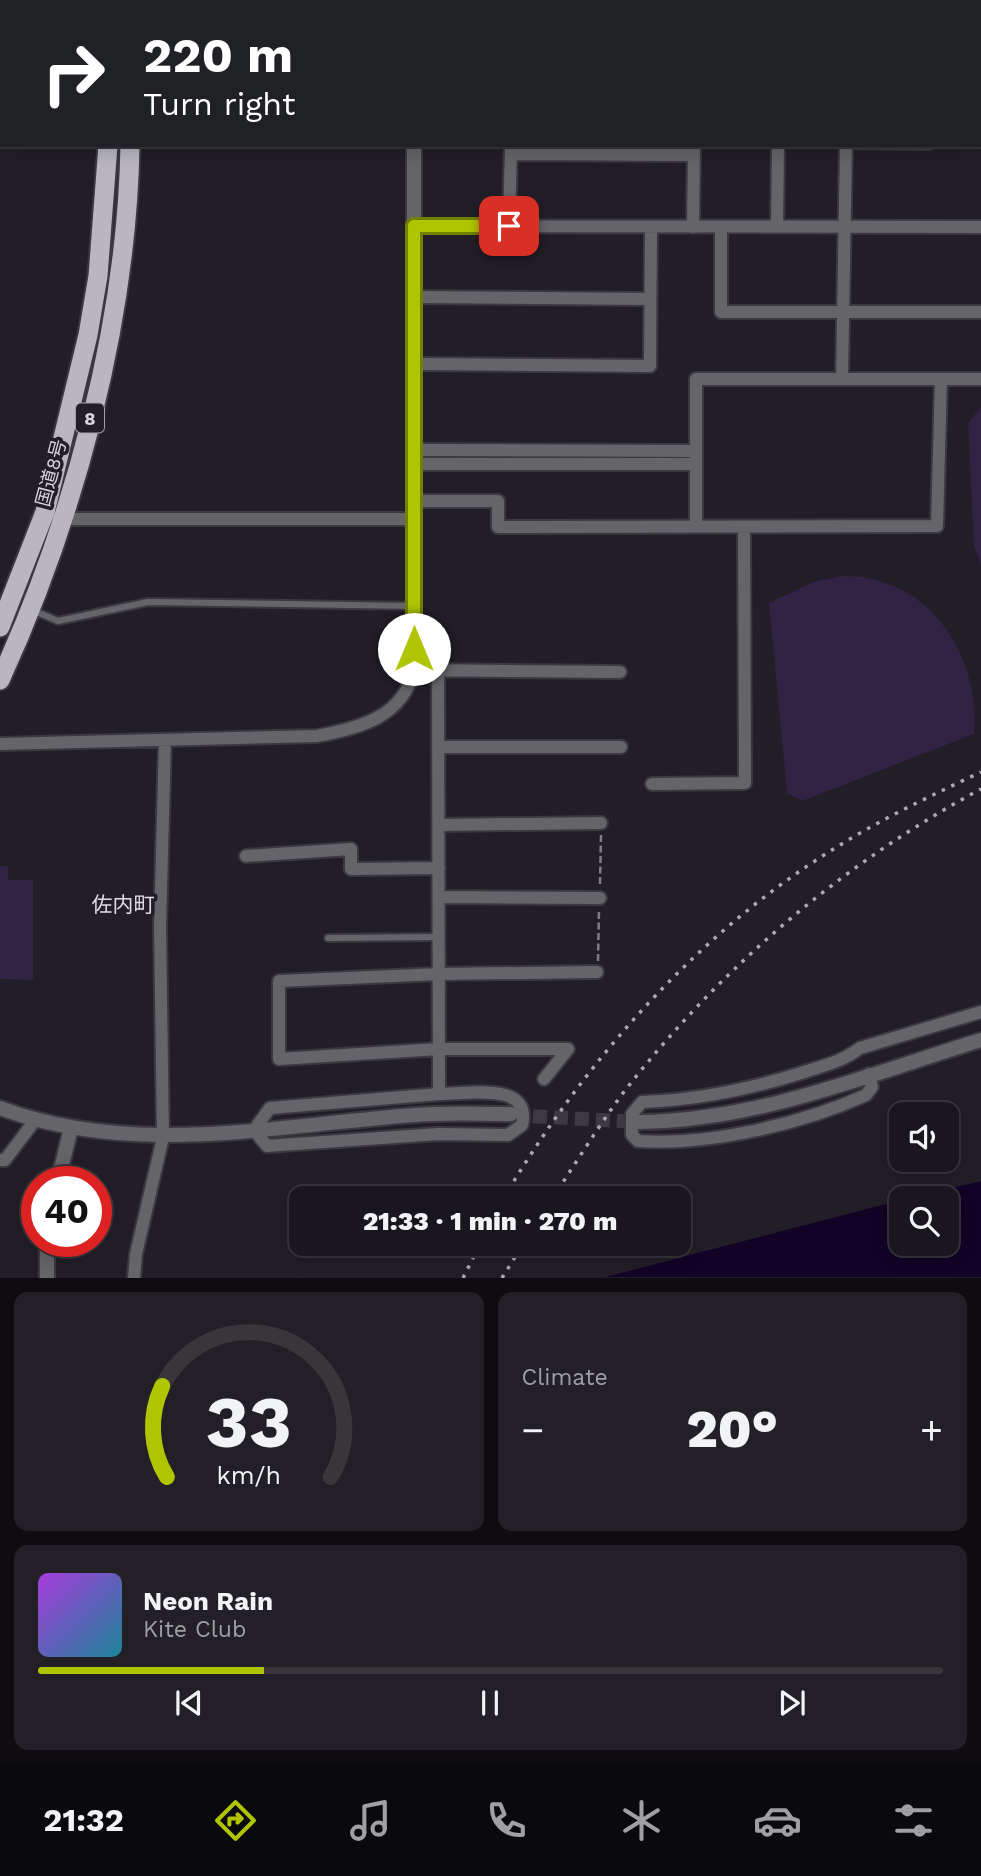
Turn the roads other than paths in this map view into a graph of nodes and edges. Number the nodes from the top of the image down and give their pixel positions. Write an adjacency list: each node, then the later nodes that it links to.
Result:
1 (107, 147): 33 (highway, 国道8号 / 8)
2 (130, 147): 27 (highway, 国道8号 / 8)
3 (414, 147): 8 (street)
4 (778, 147): 14 (street)
5 (846, 147): 15 (street)
6 (511, 150): 7 (street); 9 (street)
7 (694, 150): 11 (street)
8 (414, 226): 9 (street); 16 (street)
9 (509, 226): 10 (street)
10 (651, 227): 11 (street); 17 (street)
11 (693, 227): 12 (street)
12 (721, 227): 14 (street); 18 (street)
13 (981, 227): 15 (street)
14 (777, 228): 15 (street)
15 (845, 228): 18 (street)
16 (414, 297): 17 (street); 20 (street)
17 (650, 299): 20 (street)
18 (843, 312): 19 (street); 21 (street)
19 (981, 312)
20 (414, 364): 24 (street)
21 (842, 378): 22 (street); 25 (street)
22 (941, 379): 23 (street); 30 (street)
23 (981, 379)
24 (414, 457): 25 (street); 26 (street)
25 (695, 457): 29 (street)
26 (414, 501): 28 (street); 29 (street)
27 (62, 519): 28 (street); 32 (highway, 国道8号 / 8)
28 (414, 519): 31 (street)
29 (696, 527): 30 (street)
30 (744, 527): 42 (street)
31 (414, 606): 32 (lane); 34 (street)
32 (32, 610): 37 (highway, 国道8号 / 8)
33 (0, 627)
34 (414, 670): 35 (street); 38 (street)
35 (438, 671): 36 (street); 40 (street)
36 (620, 672)
37 (0, 680)
38 (165, 740): 39 (street); 65 (street)
39 (0, 744)
40 (439, 747): 41 (street); 44 (street)
41 (621, 747)
42 (652, 784)
43 (601, 823): 44 (street)
44 (439, 825): 46 (street)
45 (246, 856): 46 (street)
46 (439, 867): 47 (street)
47 (439, 897): 48 (street); 49 (street)
48 (600, 898)
49 (439, 937): 50 (lane); 52 (street)
50 (328, 938)
51 (597, 972): 52 (street)
52 (439, 974): 55 (street); 55 (street)
53 (981, 1012): 56 (street)
54 (981, 1040): 56 (street)
55 (439, 1049): 57 (street); 58 (street)
56 (869, 1074): 62 (street)
57 (544, 1079)
58 (439, 1094): 64 (street); 64 (street)
59 (0, 1108): 61 (street)
60 (511, 1114): 64 (street)
61 (36, 1119): 63 (street); 66 (street)
62 (639, 1122)
63 (71, 1128): 65 (street); 67 (street)
64 (254, 1130): 65 (street)
65 (163, 1137): 70 (street)
66 (0, 1160)
67 (62, 1166)
68 (47, 1257): 69 (street)
69 (47, 1278)
70 (134, 1278)

